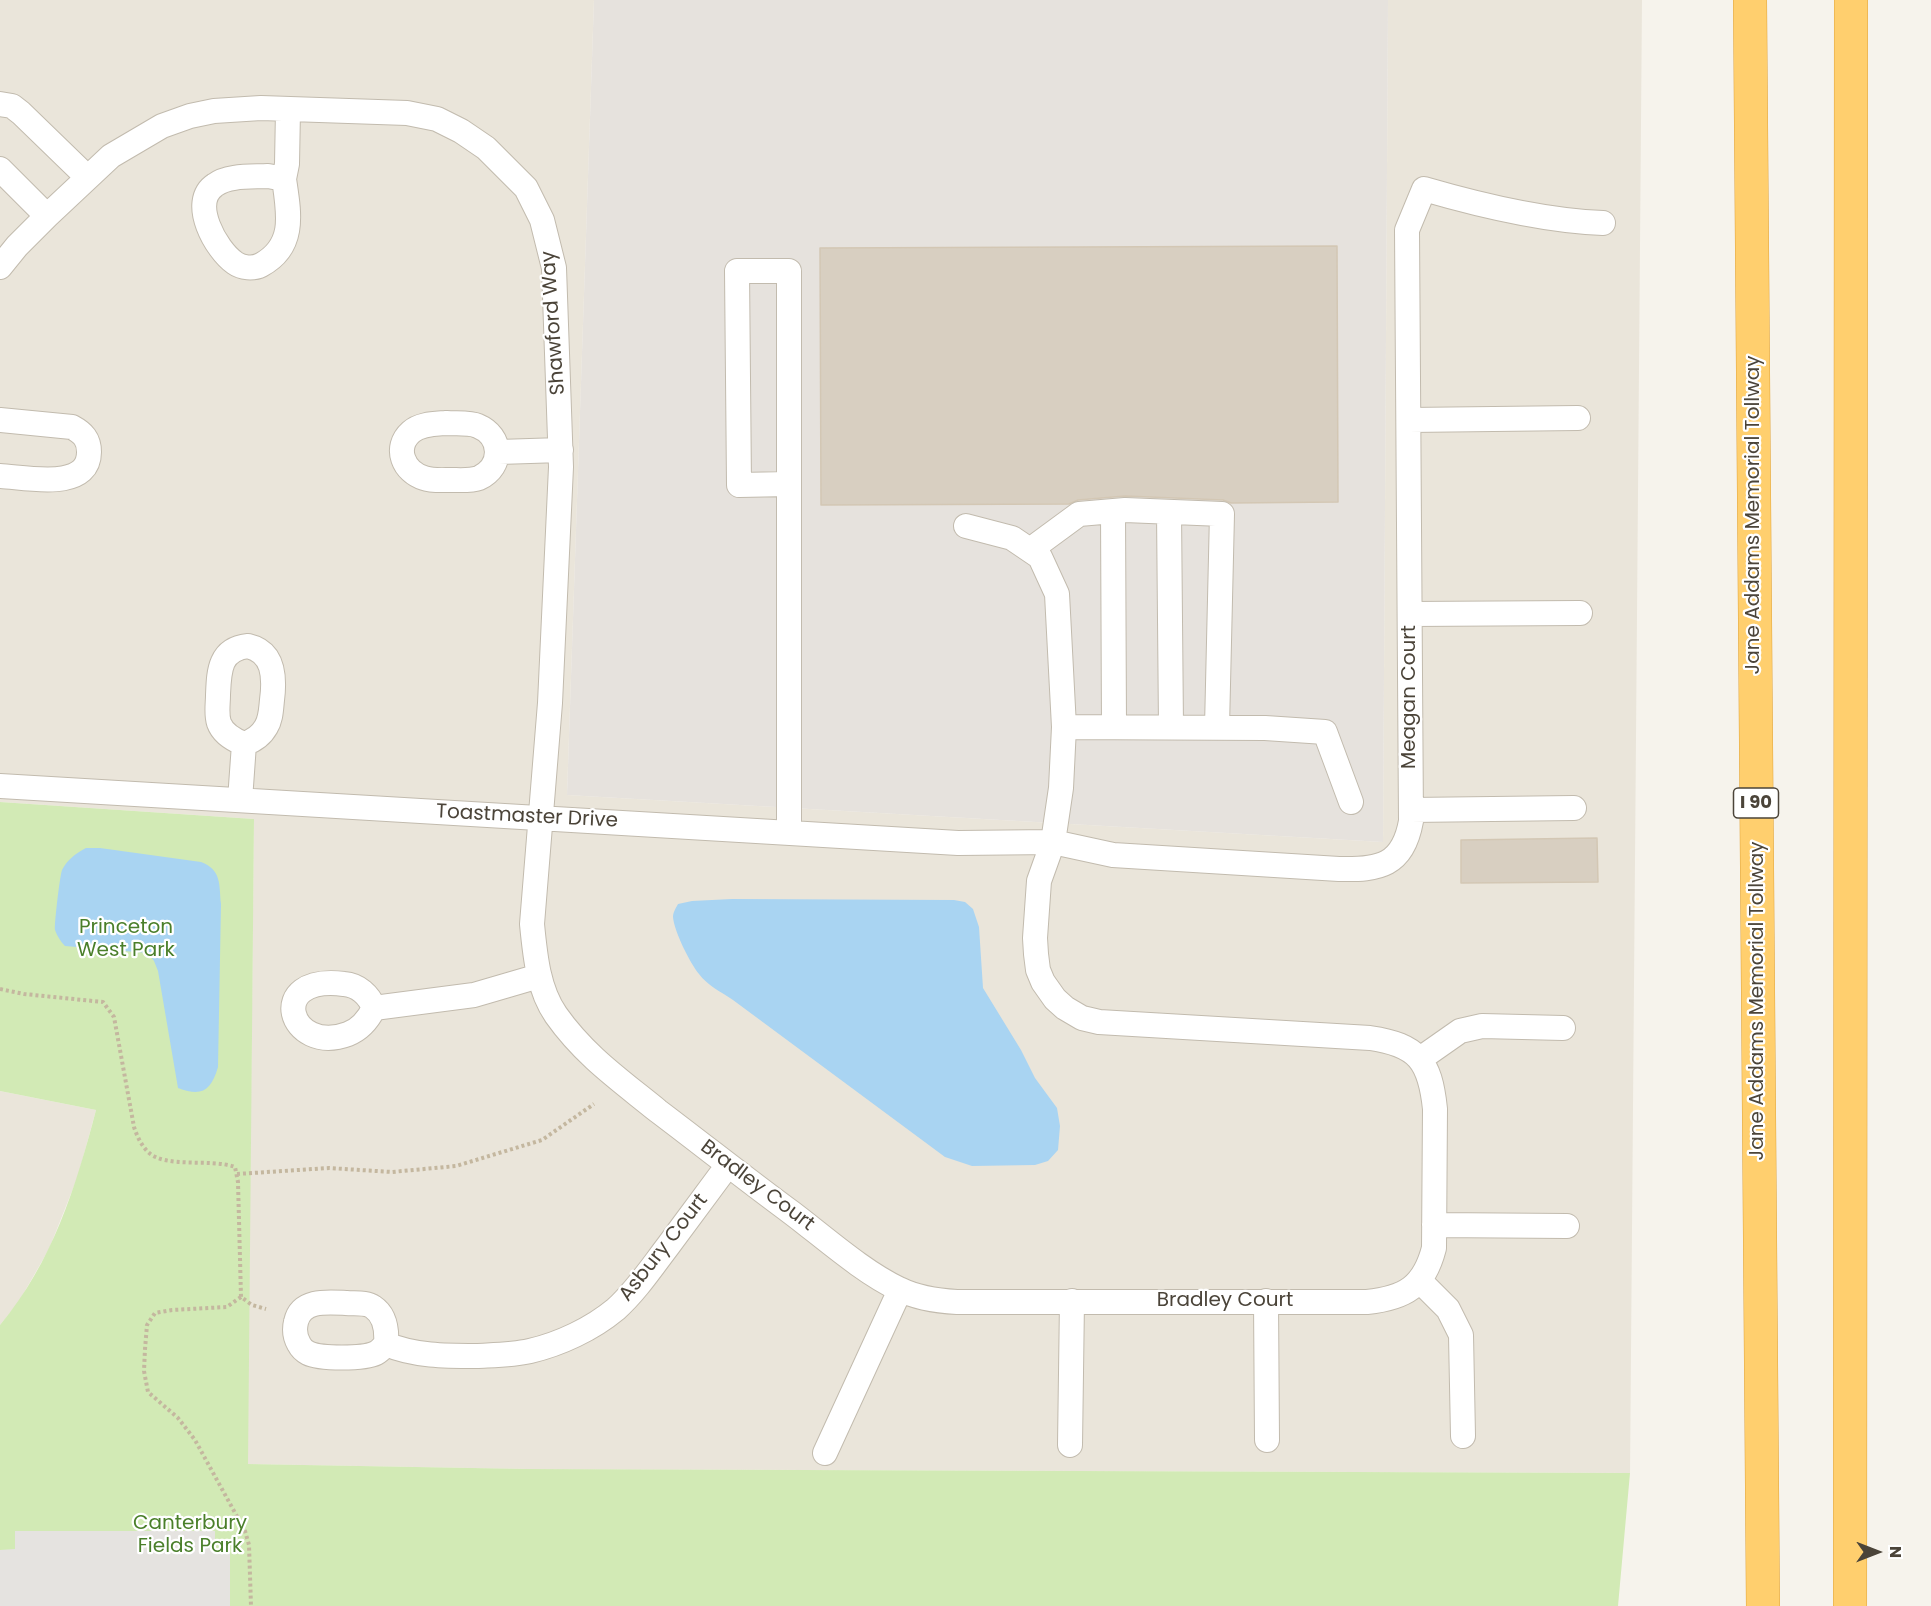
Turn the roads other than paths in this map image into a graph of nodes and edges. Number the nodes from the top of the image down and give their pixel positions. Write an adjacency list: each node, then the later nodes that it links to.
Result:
1 (1750, 0): 53 (highway, Jane Addams Memorial Tollway / I 90)
2 (1851, 0): 54 (highway)
3 (0, 104): 6 (street)
4 (288, 110): 6 (street, Shawford Way); 7 (street); 14 (street, Shawford Way)
5 (0, 169): 8 (street)
6 (87, 177): 8 (street, Shawford Way)
7 (284, 180)
8 (47, 216): 10 (street, Shawford Way)
9 (1604, 223): 13 (street, Meagan Court)
10 (0, 267)
11 (1578, 418): 13 (street)
12 (0, 420): 16 (street)
13 (1409, 420): 23 (street, Meagan Court)
14 (561, 450): 15 (street); 34 (street, Shawford Way)
15 (499, 452)
16 (0, 476)
17 (789, 484): 17 (street); 35 (street)
18 (1113, 511): 19 (street); 21 (street); 24 (street)
19 (1169, 512): 26 (street); 27 (street)
20 (966, 526): 21 (street)
21 (1030, 550): 25 (street)
22 (1580, 612): 23 (street)
23 (1410, 614): 33 (street, Meagan Court)
24 (1114, 726): 25 (street); 26 (street)
25 (1064, 727): 36 (street)
26 (1171, 727): 27 (street)
27 (1217, 727): 31 (street)
28 (244, 744): 30 (street)
29 (0, 786): 30 (street, Toastmaster Drive)
30 (240, 800): 34 (street, Toastmaster Drive)
31 (1351, 802)
32 (1574, 808): 33 (street)
33 (1411, 810): 36 (street, Meagan Court)
34 (541, 818): 35 (street, Toastmaster Drive); 37 (street, Bradley Court)
35 (789, 833): 36 (street, Toastmaster Drive)
36 (1053, 842): 40 (street)
37 (539, 976): 38 (street); 41 (street, Bradley Court)
38 (374, 1008)
39 (1563, 1028): 40 (street)
40 (1420, 1059): 42 (street)
41 (728, 1165): 45 (street, Bradley Court); 48 (street, Asbury Court)
42 (1434, 1225): 43 (street); 44 (street)
43 (1567, 1226)
44 (1420, 1281): 47 (street, Bradley Court); 49 (street)
45 (900, 1290): 46 (street, Bradley Court); 52 (street)
46 (1072, 1301): 47 (street, Bradley Court); 51 (street)
47 (1266, 1301): 50 (street)
48 (386, 1344)
49 (1463, 1436)
50 (1267, 1440)
51 (1070, 1445)
52 (825, 1453)
53 (1763, 1606)
54 (1850, 1606)

